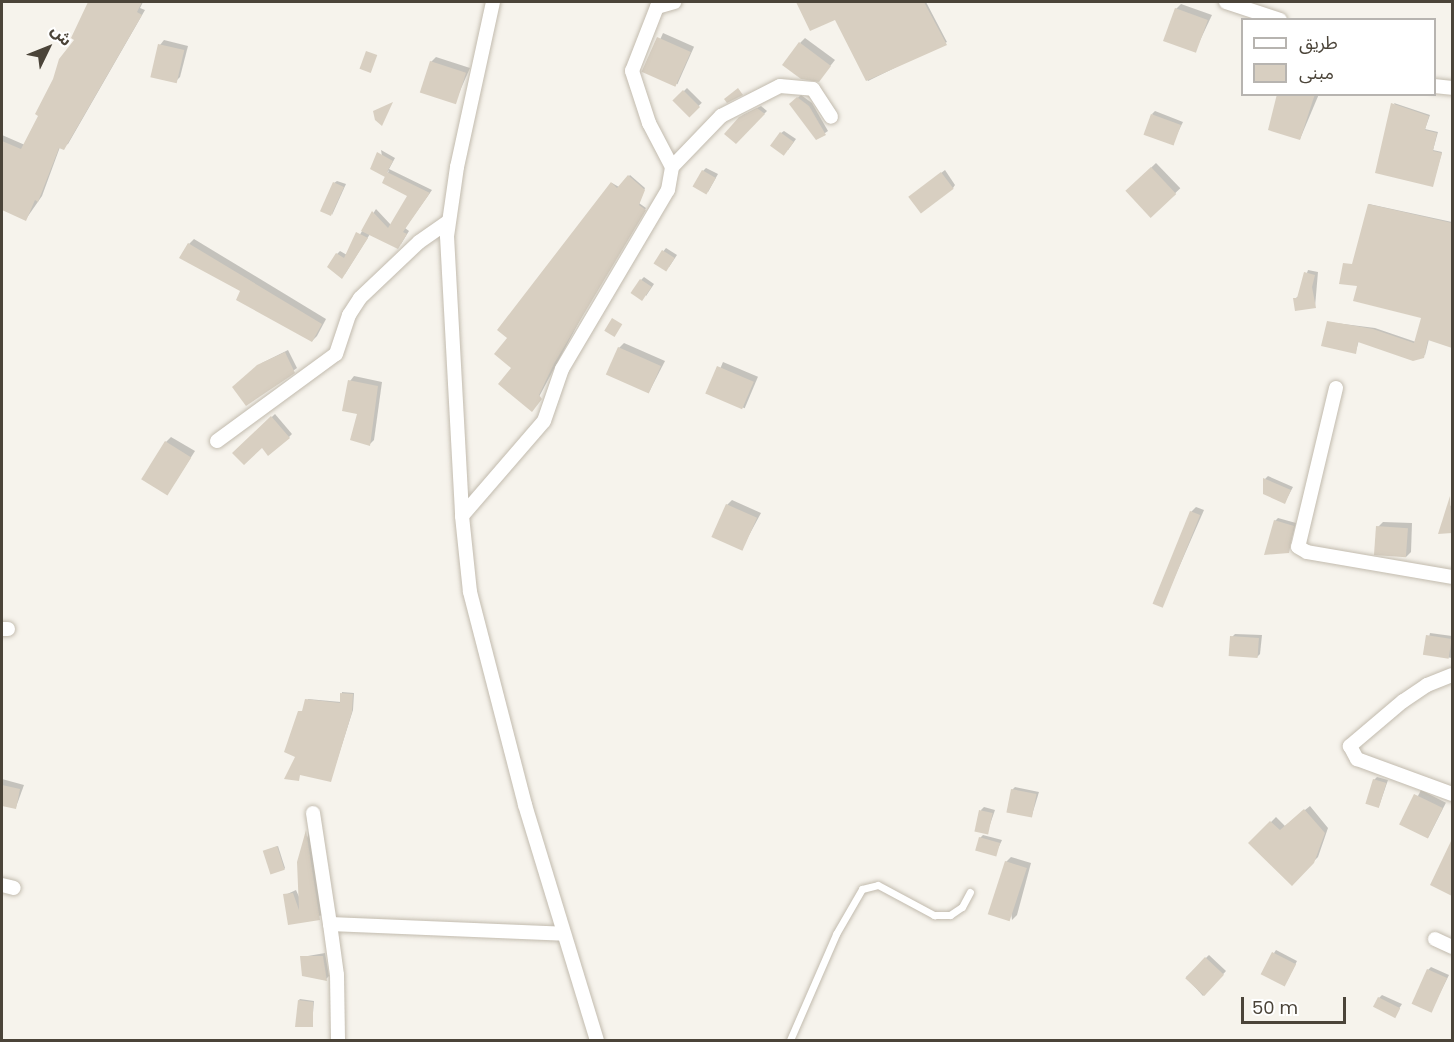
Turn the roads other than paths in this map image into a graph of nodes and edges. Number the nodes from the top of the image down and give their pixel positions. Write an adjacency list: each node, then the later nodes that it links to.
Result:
1 (492, 2): 9 (street)
2 (674, 2): 8 (street)
3 (1226, 2): 4 (street)
4 (1274, 18)
5 (1436, 86): 6 (street)
6 (1452, 88)
7 (831, 117): 8 (street)
8 (672, 166): 12 (street)
9 (448, 222): 11 (street); 12 (street)
10 (1336, 388): 13 (street)
11 (218, 441)
12 (462, 516): 19 (street)
13 (1452, 577)
14 (1452, 675): 15 (street)
15 (1452, 794)
16 (313, 813): 18 (street)
17 (970, 892): 24 (lane)
18 (330, 924): 19 (street); 22 (street)
19 (564, 934): 23 (street)
20 (1436, 939): 21 (street)
21 (1452, 947)
22 (338, 1041)
23 (597, 1041)
24 (790, 1041)

